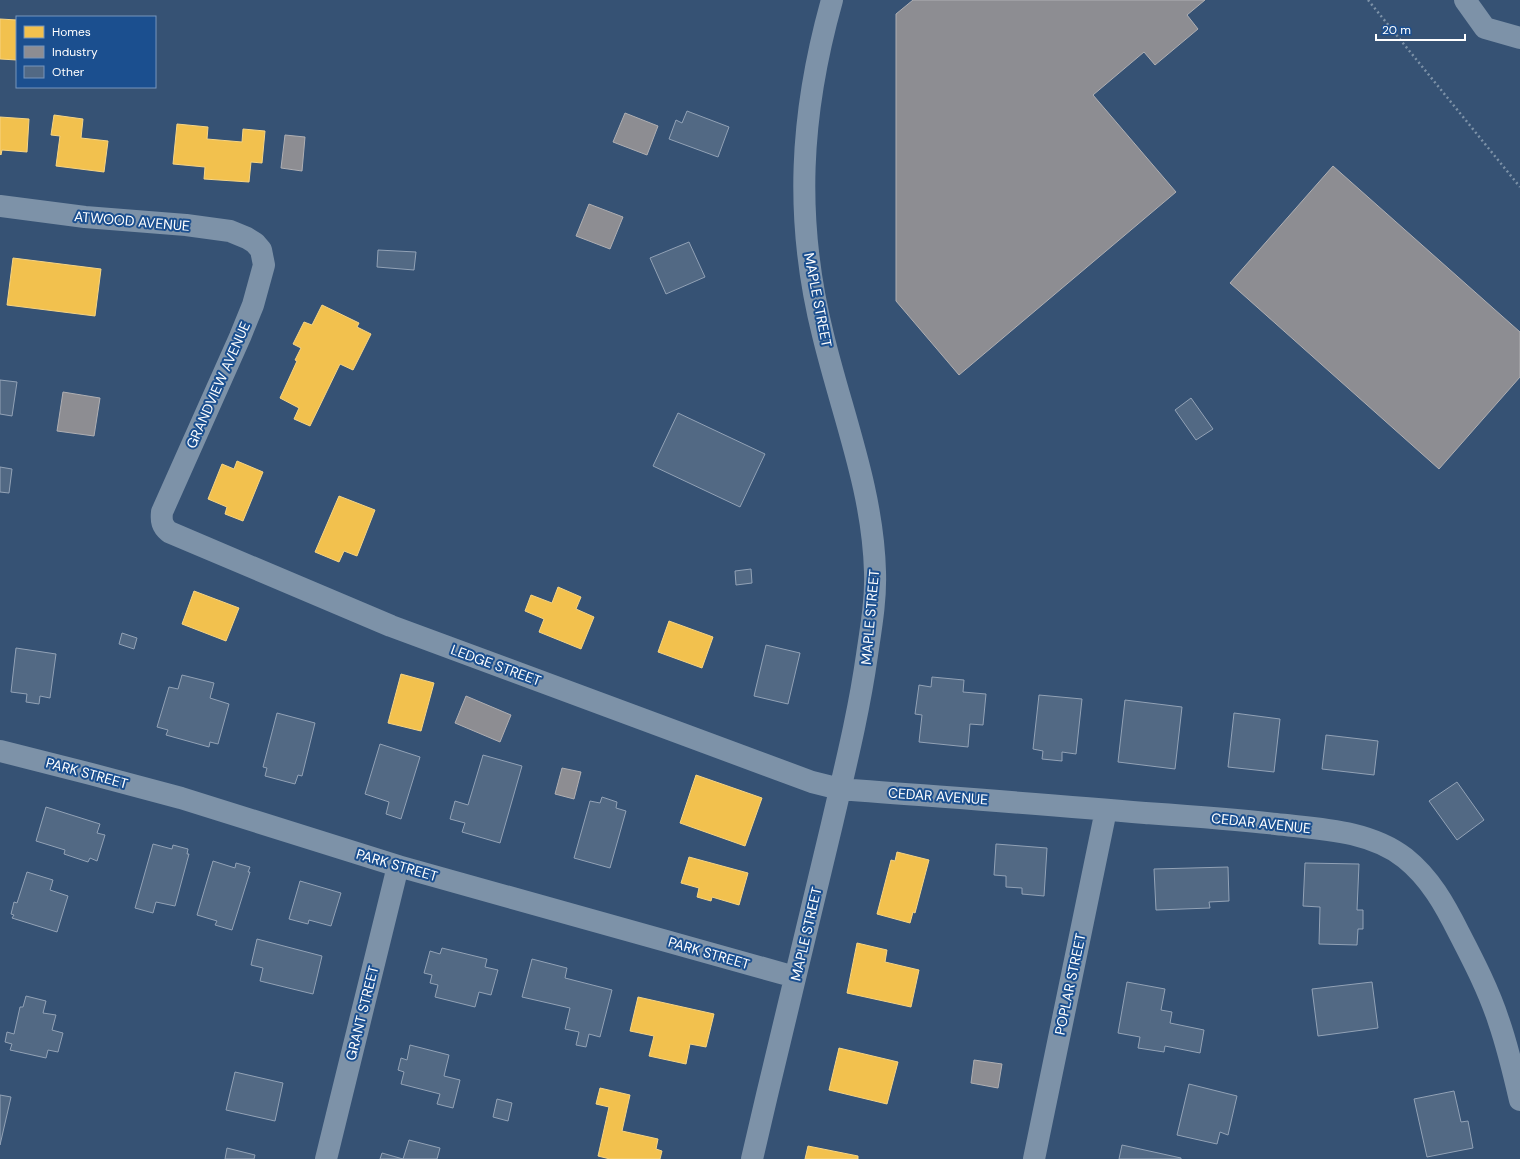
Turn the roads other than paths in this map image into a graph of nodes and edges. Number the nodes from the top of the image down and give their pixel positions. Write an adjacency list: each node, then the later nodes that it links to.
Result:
1 (832, 0): 8 (street, MAPLE STREET)
2 (1465, 0): 3 (street)
3 (1520, 38)
4 (0, 206): 5 (street, ATWOOD AVENUE)
5 (259, 247): 6 (street, GRANDVIEW AVENUE)
6 (162, 522): 8 (street, LEDGE STREET)
7 (1, 754): 10 (street, PARK STREET)
8 (840, 789): 9 (street, CEDAR AVENUE); 11 (street, MAPLE STREET)
9 (1106, 810): 12 (street, CEDAR AVENUE); 15 (street, POPLAR STREET)
10 (398, 866): 11 (street, PARK STREET); 13 (street, GRANT STREET)
11 (795, 977): 14 (street, MAPLE STREET)
12 (1520, 1100)
13 (326, 1159)
14 (752, 1159)
15 (1034, 1159)

